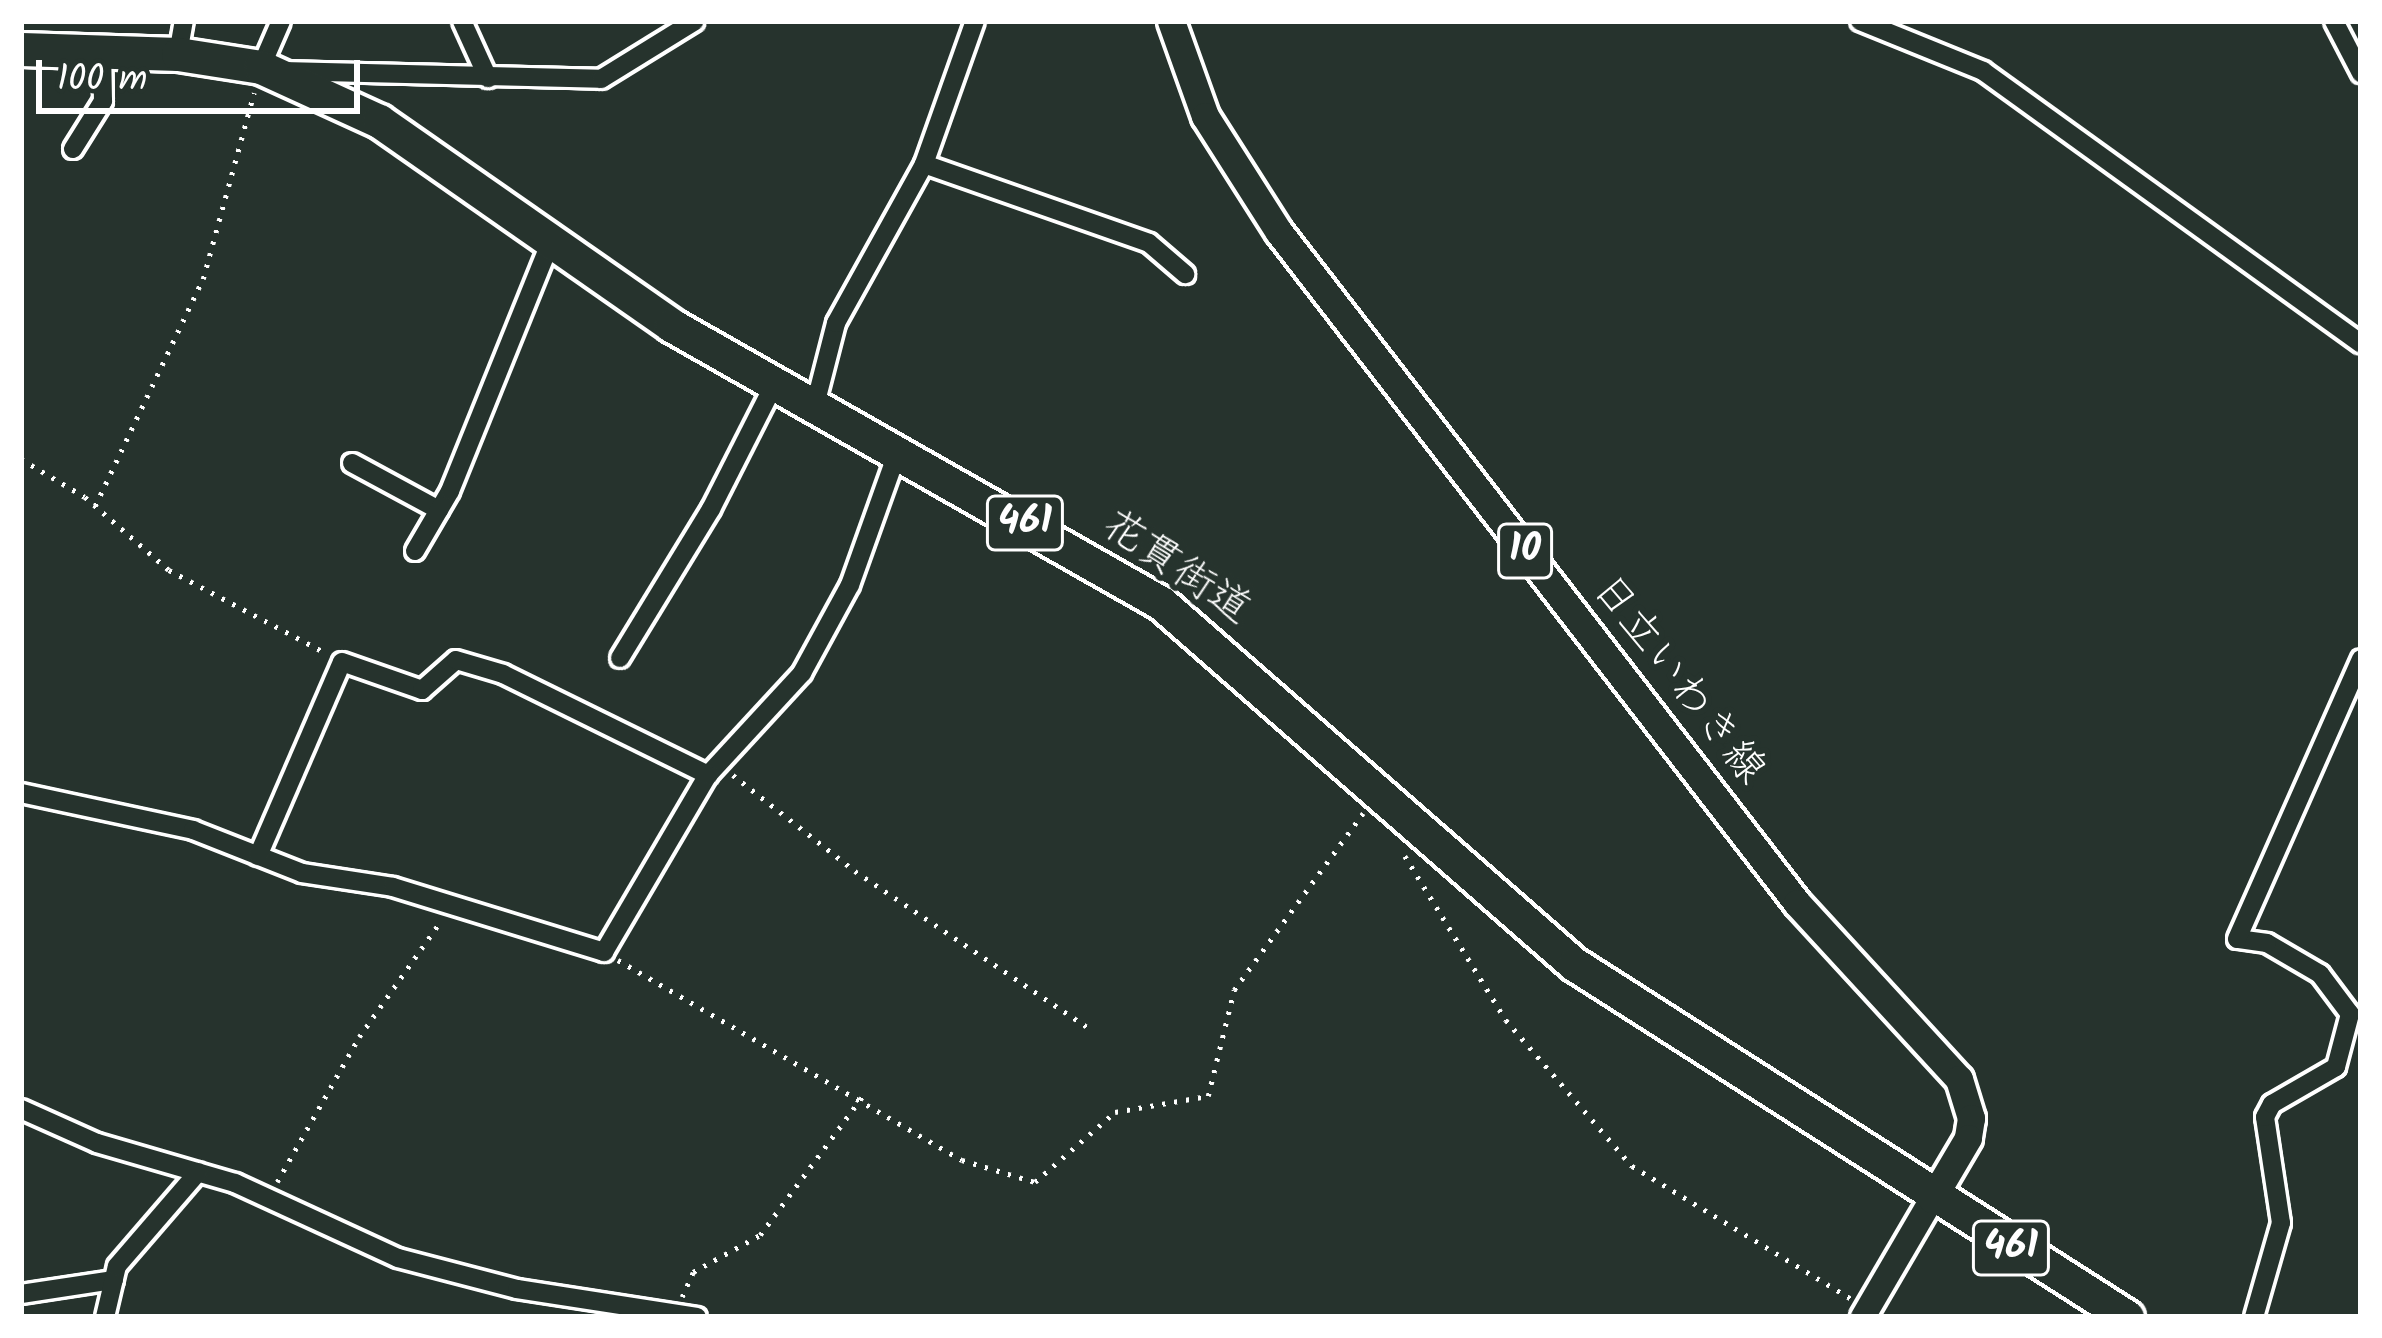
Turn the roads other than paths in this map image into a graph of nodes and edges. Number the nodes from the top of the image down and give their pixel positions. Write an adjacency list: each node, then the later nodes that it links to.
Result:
1 (281, 21): 11 (street)
2 (463, 21): 13 (street)
3 (695, 21): 13 (street)
4 (975, 21): 15 (street)
5 (1171, 21): 32 (main road, 日立いわき線 / 10)
6 (1860, 21): 18 (street)
7 (2334, 21): 12 (street)
8 (181, 37): 10 (highway, 花貫街道 / 461); 11 (highway, 花貫街道 / 461)
9 (21, 49): 10 (highway, 花貫街道 / 461)
10 (102, 49): 14 (street)
11 (269, 69): 13 (street); 16 (highway, 花貫街道 / 461)
12 (2361, 73)
13 (488, 78)
14 (73, 149)
15 (924, 164): 17 (street); 20 (street)
16 (551, 241): 19 (highway, 花貫街道 / 461); 23 (street)
17 (1186, 274)
18 (2361, 344)
19 (775, 383): 20 (highway, 花貫街道 / 461); 25 (street)
20 (815, 405): 21 (highway, 花貫街道 / 461)
21 (898, 451): 27 (street); 32 (highway, 花貫街道 / 461)
22 (352, 463): 23 (street)
23 (439, 511): 24 (street)
24 (415, 551)
25 (620, 658)
26 (2361, 659): 40 (street)
27 (713, 769): 29 (street); 29 (street)
28 (21, 793): 29 (street)
29 (258, 856)
30 (21, 1109): 31 (street)
31 (198, 1172): 33 (street); 35 (street)
32 (1932, 1199): 36 (street); 39 (highway, 花貫街道 / 461)
33 (114, 1280): 34 (street); 37 (street)
34 (21, 1294)
35 (621, 1311): 38 (street)
36 (1864, 1312)
37 (105, 1317)
38 (697, 1317)
39 (2127, 1317)
40 (2254, 1317)

